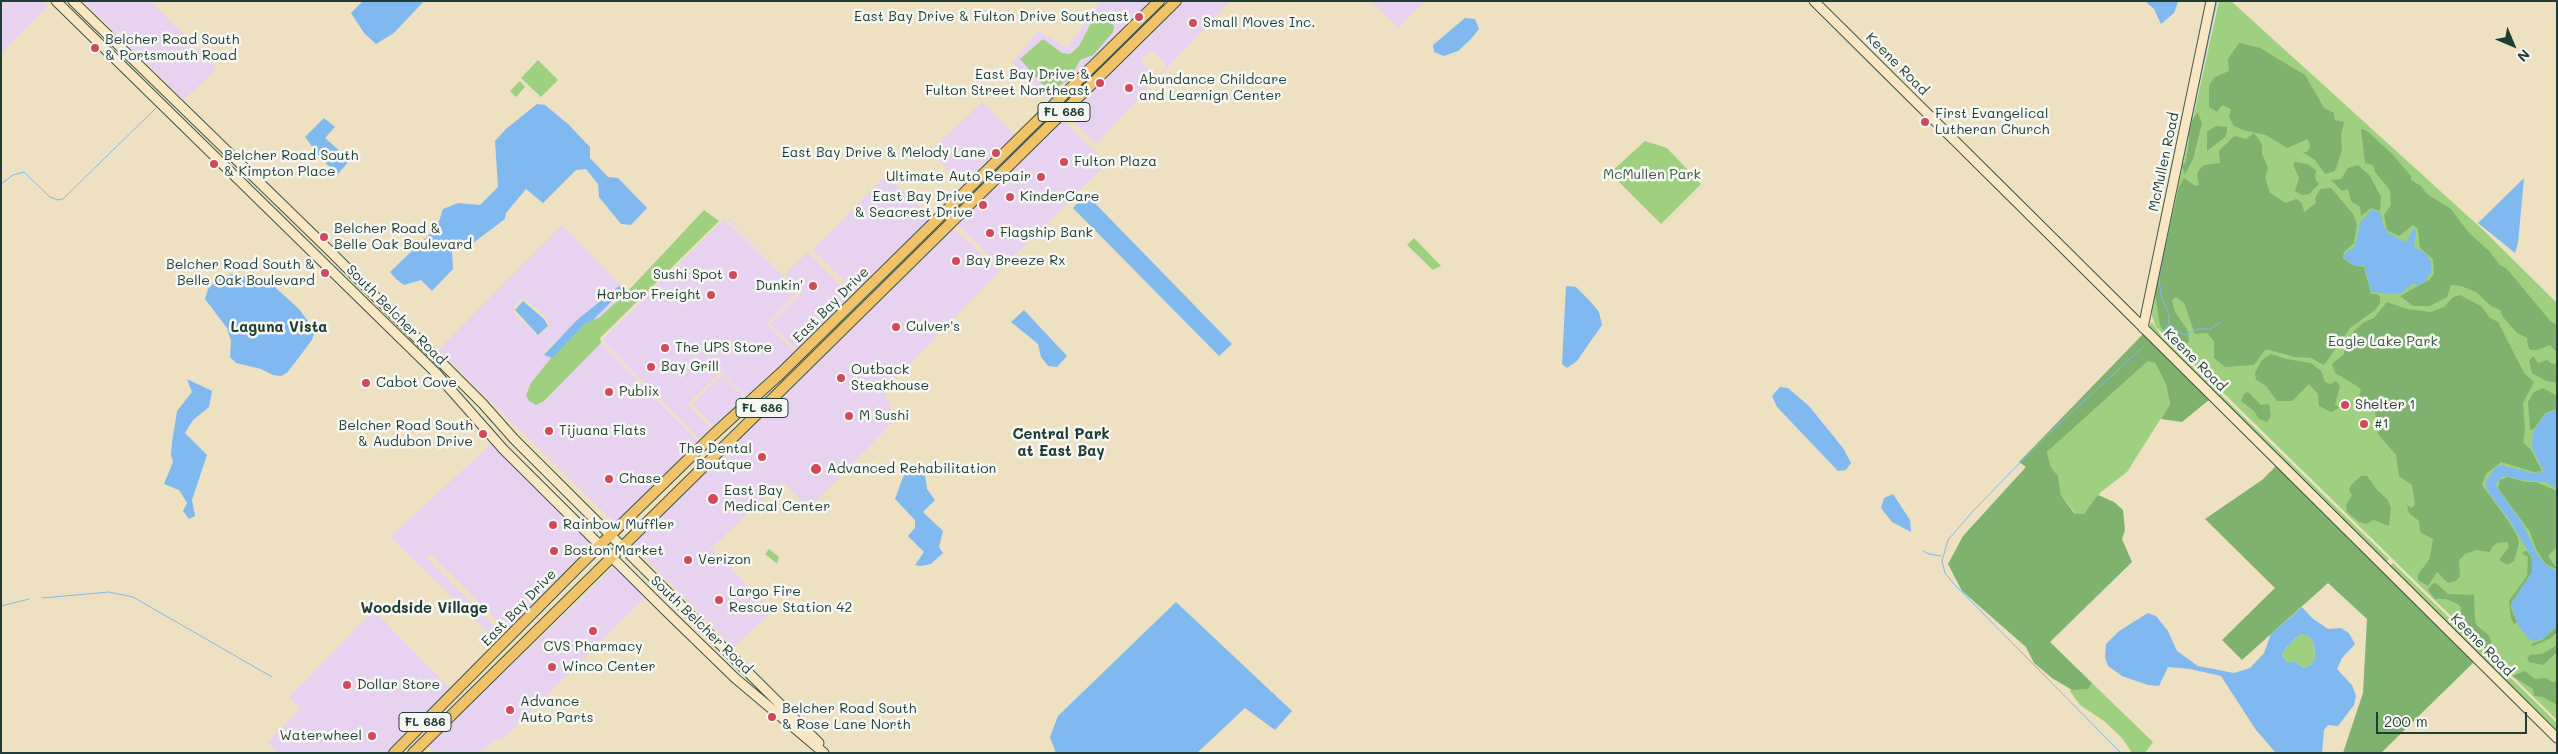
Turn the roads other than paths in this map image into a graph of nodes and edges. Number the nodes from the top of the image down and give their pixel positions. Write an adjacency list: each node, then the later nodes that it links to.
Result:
1 (56, 1): 14 (main road, South Belcher Road)
2 (73, 1): 13 (main road, South Belcher Road)
3 (1168, 1): 8 (main road)
4 (1176, 1): 8 (main road, East Bay Drive / FL 686)
5 (1814, 1): 12 (main road, Keene Road)
6 (2211, 1): 12 (main road, McMullen Road)
7 (1155, 5): 9 (main road); 10 (main road, East Bay Drive / FL 686)
8 (1164, 14): 9 (main road, East Bay Drive / FL 686)
9 (1115, 62): 11 (main road, East Bay Drive / FL 686)
10 (877, 279): 11 (main road); 13 (main road, East Bay Drive / FL 686)
11 (870, 303): 15 (main road, East Bay Drive / FL 686)
12 (2143, 328): 17 (main road, Keene Road)
13 (611, 535): 14 (main road, East Bay Drive / FL 686); 15 (main road, South Belcher Road)
14 (600, 545): 16 (main road, South Belcher Road); 18 (main road, East Bay Drive / FL 686)
15 (622, 546): 16 (main road, East Bay Drive / FL 686); 20 (main road, South Belcher Road)
16 (611, 556): 19 (main road, East Bay Drive / FL 686); 20 (main road, South Belcher Road)
17 (2557, 738)
18 (394, 753)
19 (413, 753)
20 (826, 753)

